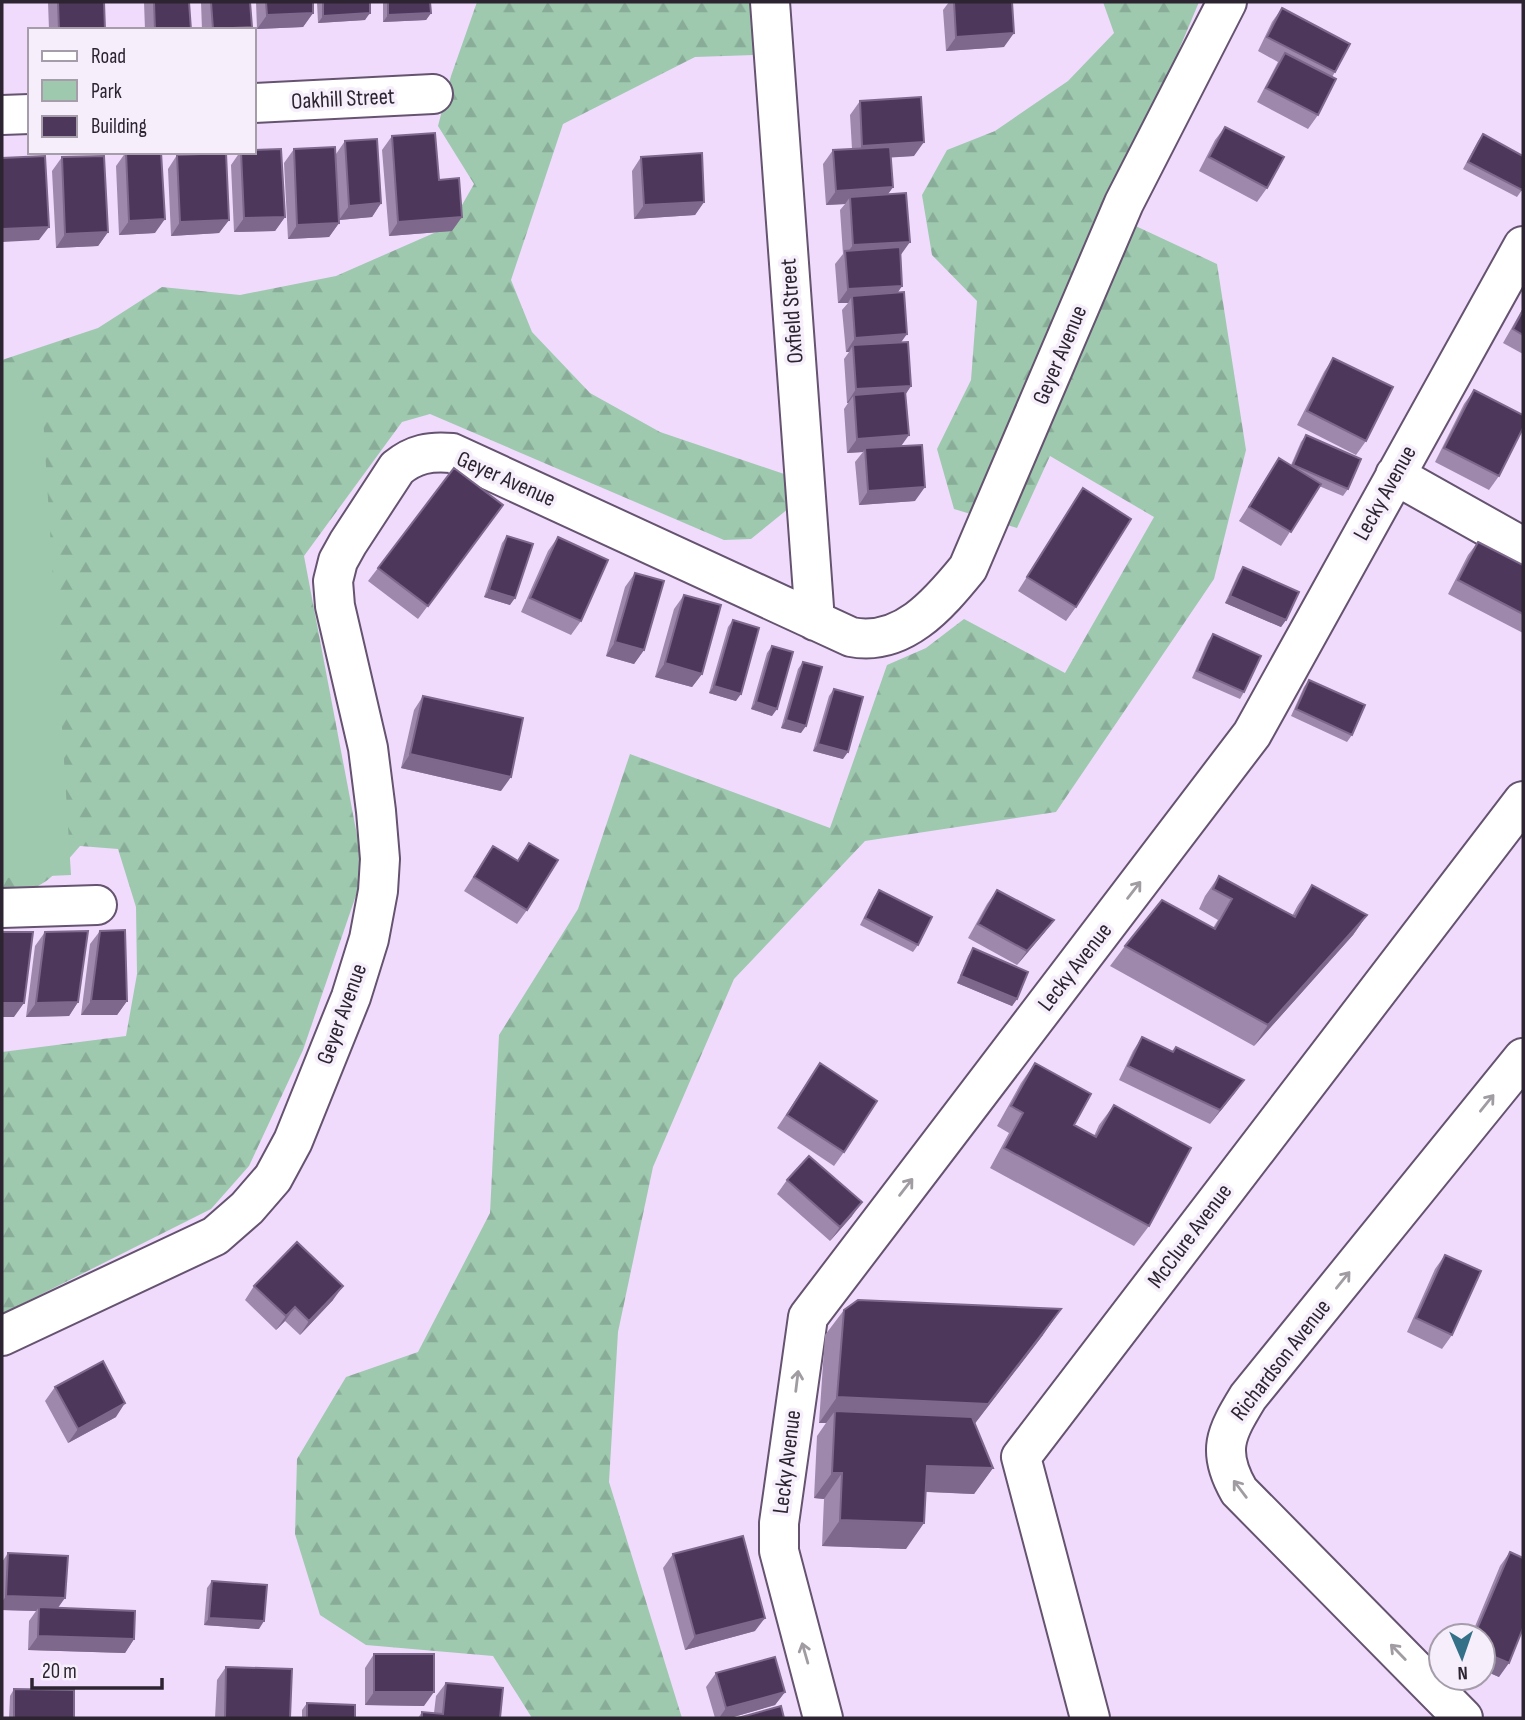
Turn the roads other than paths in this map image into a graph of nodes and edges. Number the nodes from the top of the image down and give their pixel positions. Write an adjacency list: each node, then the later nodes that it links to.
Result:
1 (770, 2): 10 (street, Oxfield Street)
2 (1227, 2): 10 (street, Geyer Avenue)
3 (433, 94): 4 (street, Oakhill Street)
4 (256, 103)
5 (28, 114): 6 (street)
6 (2, 115)
7 (1523, 246): 8 (street, Lecky Avenue)
8 (1395, 475): 9 (street); 16 (street, Lecky Avenue, one-way to 8)
9 (1523, 547)
10 (815, 621): 15 (street, Geyer Avenue)
11 (1523, 801): 17 (street, McClure Avenue)
12 (97, 905): 13 (street)
13 (2, 908)
14 (1523, 1058): 18 (street, Richardson Avenue, one-way to 14)
15 (2, 1336)
16 (823, 1718)
17 (1090, 1718)
18 (1463, 1718)

